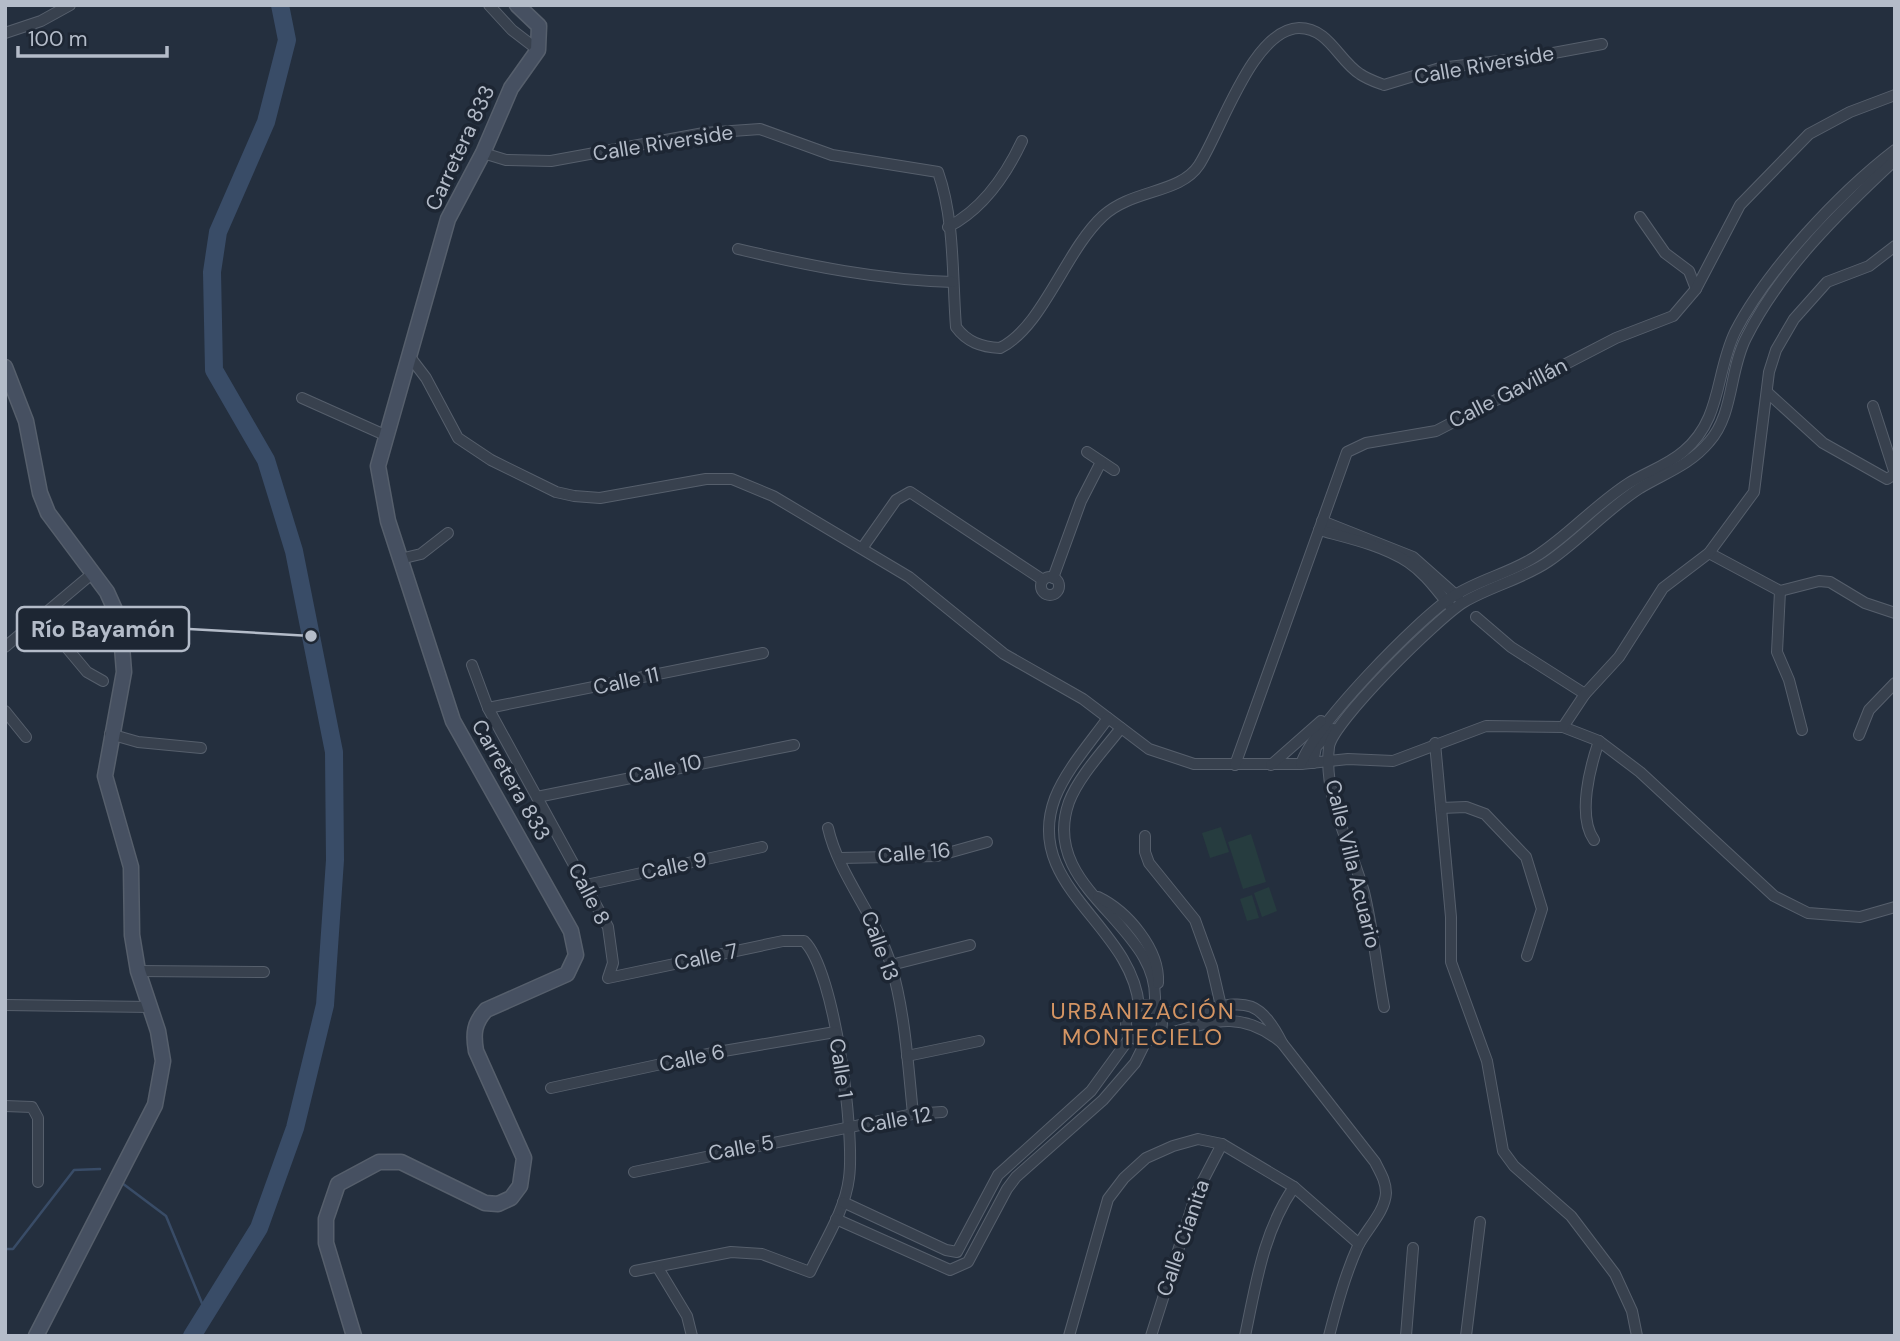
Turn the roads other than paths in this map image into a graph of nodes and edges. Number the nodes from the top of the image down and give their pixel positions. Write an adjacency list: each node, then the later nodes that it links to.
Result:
1 (70, 5): 4 (street)
2 (489, 5): 6 (street)
3 (517, 5): 6 (street)
4 (5, 33)
5 (1602, 44): 16 (street, Calle Riverside)
6 (538, 50): 10 (street, Carretera 833)
7 (1895, 95): 17 (street, Calle Gavillán)
8 (1022, 141): 13 (street)
9 (1895, 150): 34 (street)
10 (483, 153): 13 (street, Calle Riverside); 18 (street, Carretera 833)
11 (1895, 160): 34 (street)
12 (1640, 217): 17 (street)
13 (948, 227): 16 (street, Calle Riverside)
14 (1895, 246): 20 (street)
15 (738, 250): 16 (street)
16 (953, 282)
17 (1696, 289): 27 (street, Calle Gavillán)
18 (410, 357): 23 (street, Carretera 833); 29 (street)
19 (5, 367): 32 (street)
20 (1768, 393): 22 (street); 30 (street)
21 (302, 398): 23 (street)
22 (1873, 406)
23 (387, 436): 31 (street, Carretera 833)
24 (1087, 452): 25 (street)
25 (1101, 462): 26 (street); 29 (street)
26 (1114, 470)
27 (1320, 526): 34 (street); 35 (street); 62 (street, Calle Gavillán)
28 (448, 533): 31 (street)
29 (863, 547): 49 (street)
30 (1709, 553): 33 (street); 44 (street)
31 (400, 559): 111 (street, Carretera 833)
32 (93, 573): 37 (street); 53 (street)
33 (1780, 591): 36 (street); 52 (street)
34 (1460, 598): 35 (street)
35 (1450, 606): 46 (street); 48 (street)
36 (1895, 613)
37 (41, 617): 39 (street); 42 (street)
38 (1476, 617): 44 (street)
39 (5, 647)
40 (763, 653): 45 (street, Calle 11)
41 (472, 664): 45 (street, Calle 8)
42 (103, 681)
43 (1895, 683): 54 (street)
44 (1585, 694): 50 (street)
45 (488, 708): 64 (street, Calle 8)
46 (1338, 708): 61 (street); 63 (street)
47 (5, 711): 55 (street)
48 (1348, 715): 60 (street); 61 (street)
49 (1108, 718): 51 (street); 83 (street)
50 (1563, 727): 56 (street); 57 (street)
51 (1121, 728): 62 (street); 86 (street)
52 (1802, 730)
53 (110, 734): 59 (street); 78 (street)
54 (1859, 736)
55 (26, 737)
56 (1599, 741): 68 (street); 73 (street)
57 (1435, 743): 60 (street); 65 (street)
58 (794, 745): 64 (street, Calle 10)
59 (201, 748)
60 (1329, 762): 61 (street); 85 (street, Calle Villa Acuario)
61 (1307, 764): 63 (street)
62 (1235, 765): 63 (street)
63 (1271, 765)
64 (537, 797): 72 (street, Calle 8)
65 (1441, 808): 76 (street); 119 (street)
66 (828, 828): 71 (street, Calle 13)
67 (1145, 836): 81 (street)
68 (1594, 840)
69 (987, 842): 71 (street, Calle 16)
70 (762, 847): 72 (street, Calle 9)
71 (840, 858): 77 (street, Calle 13)
72 (586, 885): 80 (street, Calle 8)
73 (1895, 907)
74 (804, 941): 80 (street, Calle 7); 88 (street, Calle 1)
75 (970, 945): 77 (street)
76 (1527, 956)
77 (891, 965): 93 (street, Calle 13)
78 (138, 971): 79 (street); 84 (street)
79 (264, 972)
80 (608, 978)
81 (1221, 1004): 86 (street); 87 (street); 92 (street)
82 (5, 1005): 84 (street)
83 (1139, 1006): 86 (street); 89 (street)
84 (150, 1007): 110 (street)
85 (1384, 1007)
86 (1156, 1011): 90 (street)
87 (1224, 1019): 90 (street); 92 (street)
88 (835, 1032): 94 (street, Calle 6); 98 (street, Calle 1)
89 (1131, 1036): 90 (street); 103 (street)
90 (1151, 1039): 104 (street)
91 (979, 1041): 93 (street)
92 (1282, 1043): 106 (street)
93 (906, 1056): 97 (street, Calle 13)
94 (551, 1088)
95 (5, 1106): 101 (street)
96 (942, 1112): 97 (street, Calle 12)
97 (913, 1114): 98 (street, Calle 12)
98 (849, 1129): 100 (street, Calle 5); 103 (street, Calle 1)
99 (1223, 1144): 102 (street); 113 (street); 114 (street, Calle Cianita)
100 (634, 1172)
101 (37, 1182)
102 (1294, 1187): 106 (street); 115 (street)
103 (844, 1202): 104 (street, Calle 1)
104 (836, 1219): 108 (street, Calle 1)
105 (1480, 1222): 118 (street)
106 (1359, 1244): 116 (street)
107 (1413, 1248): 117 (street)
108 (658, 1268): 109 (street); 112 (street)
109 (635, 1271)
110 (36, 1336)
111 (354, 1336)
112 (692, 1336)
113 (1069, 1336)
114 (1151, 1336)
115 (1245, 1336)
116 (1329, 1336)
117 (1406, 1336)
118 (1466, 1336)
119 (1637, 1336)

